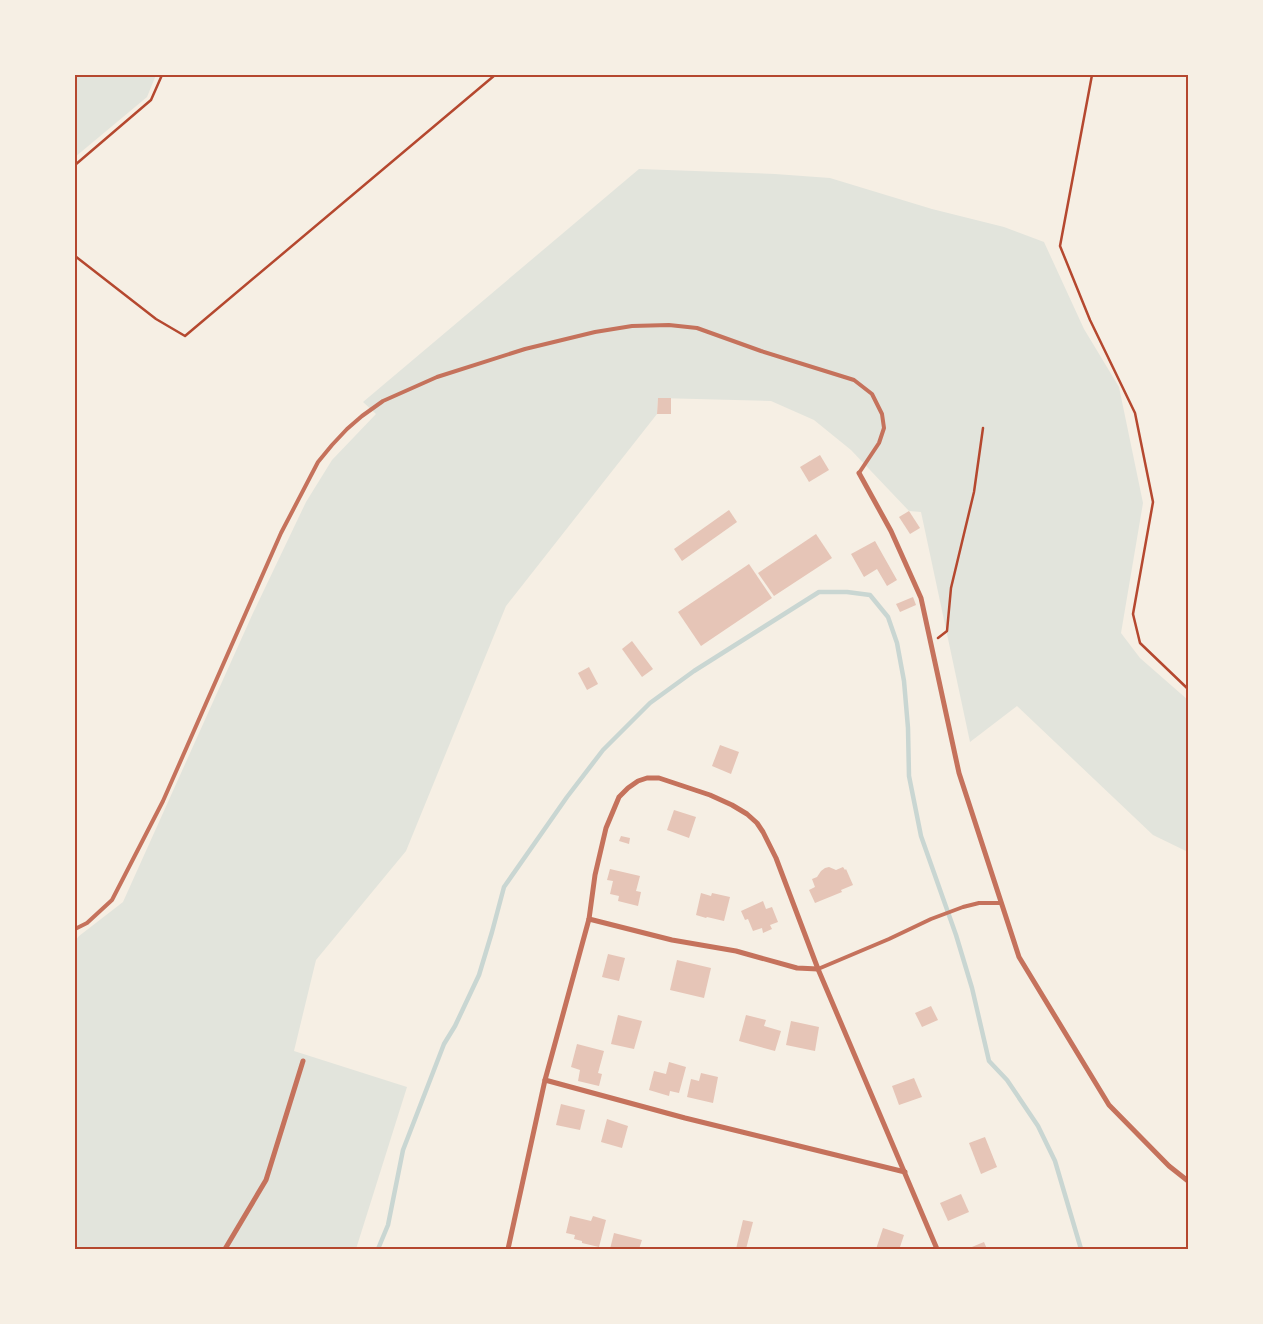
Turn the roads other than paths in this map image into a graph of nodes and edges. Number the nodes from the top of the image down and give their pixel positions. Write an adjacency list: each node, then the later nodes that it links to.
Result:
1 (859, 473): 2 (street); 4 (lane)
2 (1001, 903): 5 (lane); 9 (street)
3 (589, 919): 5 (street); 5 (street); 7 (street)
4 (75, 929)
5 (818, 969): 8 (street)
6 (303, 1061): 10 (street)
7 (545, 1080): 8 (street); 11 (street)
8 (905, 1172): 12 (street)
9 (1188, 1181)
10 (225, 1249)
11 (508, 1249)
12 (937, 1249)

